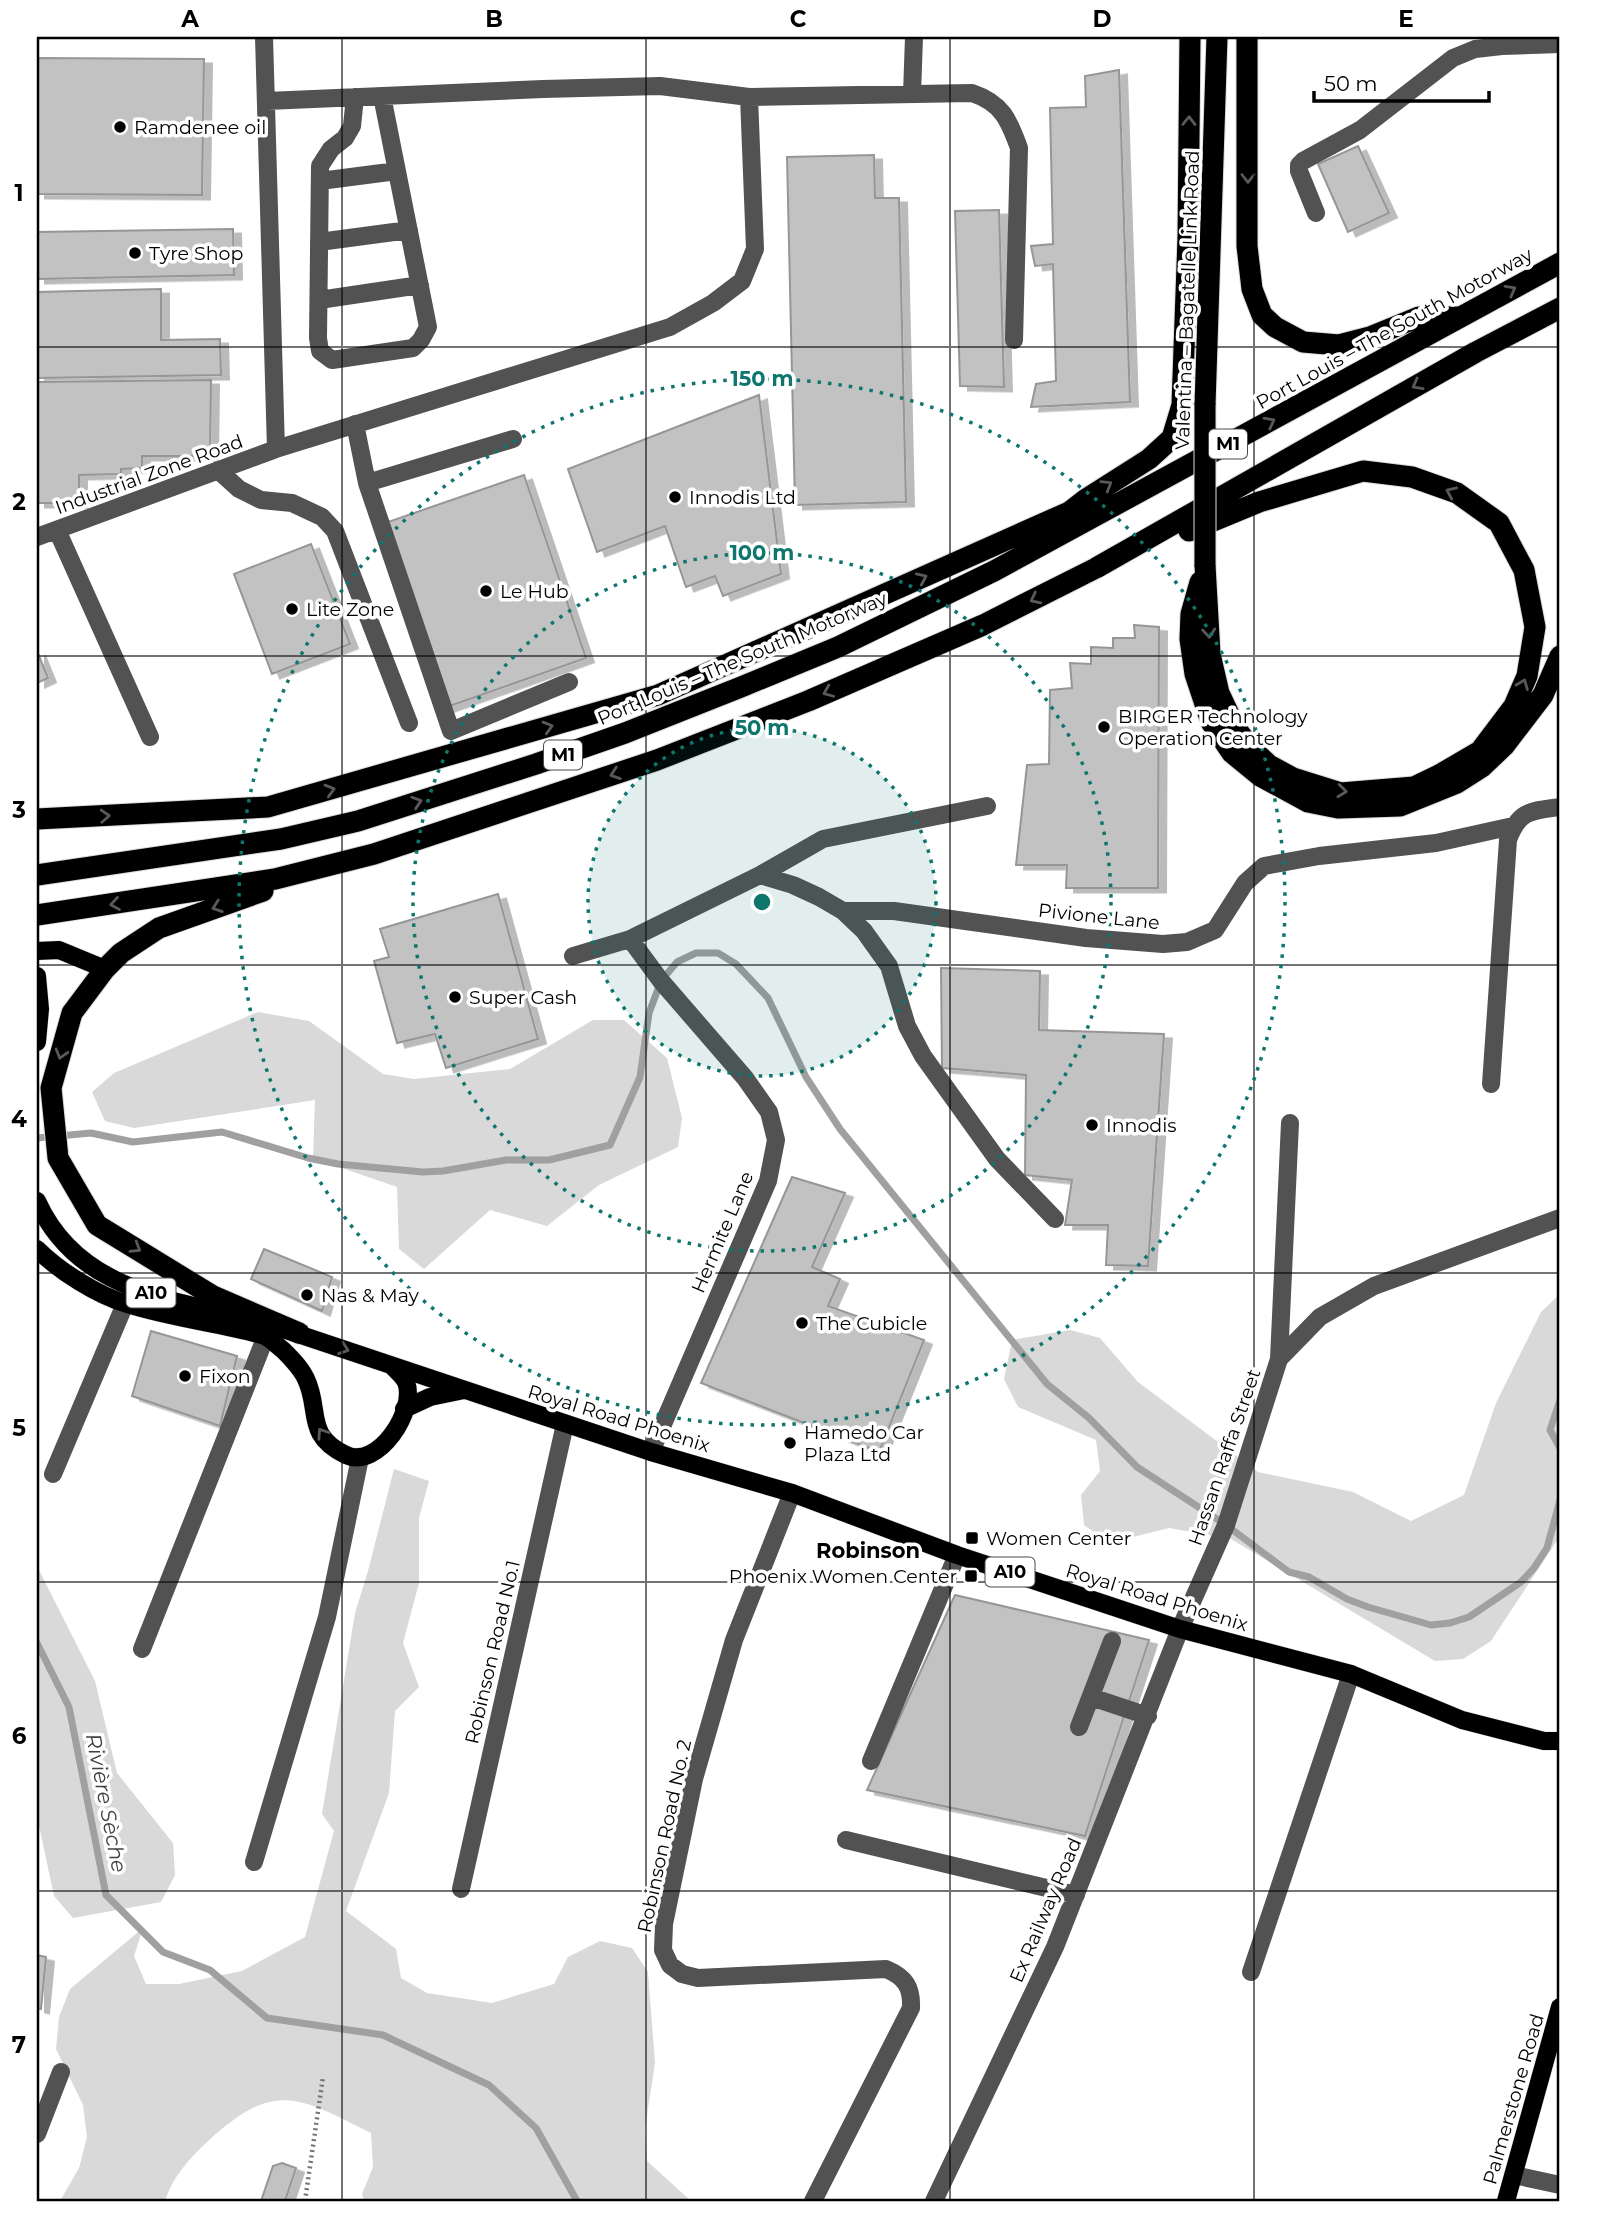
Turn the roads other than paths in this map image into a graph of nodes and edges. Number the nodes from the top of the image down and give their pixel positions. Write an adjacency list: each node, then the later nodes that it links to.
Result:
1 (264, 37): 11 (street)
2 (914, 37): 7 (street)
3 (1190, 37): 28 (highway, one-way to 3)
4 (1217, 37): 31 (highway, Valentina – Bagatelle Link Road, bridge)
5 (1247, 37): 21 (highway, one-way to 21)
6 (1560, 44): 14 (street)
7 (912, 93): 10 (street); 22 (street)
8 (382, 96): 9 (street); 10 (street); 12 (street)
9 (355, 97): 11 (street); 13 (street)
10 (749, 97): 23 (street, Industrial Zone Road)
11 (267, 101): 25 (street)
12 (397, 171): 13 (street); 15 (street)
13 (320, 181): 16 (street)
14 (1316, 213)
15 (408, 230): 16 (street); 18 (street)
16 (319, 242): 19 (street)
17 (1560, 263): 21 (highway, Port Louis – The South Motorway / M1, one-way to 17)
18 (420, 285): 19 (street); 19 (street)
19 (319, 300)
20 (1560, 308): 32 (highway, M1, one-way to 32)
21 (1462, 317): 33 (highway, Port Louis – The South Motorway / M1, one-way to 21)
22 (1014, 340)
23 (355, 424): 25 (street, Industrial Zone Road); 27 (street)
24 (513, 439): 27 (street)
25 (276, 449): 26 (street, Industrial Zone Road)
26 (218, 470): 29 (street, Industrial Zone Road); 38 (street)
27 (367, 483): 35 (street)
28 (1069, 512): 33 (highway); 37 (highway, one-way to 28)
29 (57, 530): 30 (street, Industrial Zone Road); 39 (street)
30 (37, 537)
31 (1205, 565): 32 (highway, one-way to 32); 34 (highway)
32 (1096, 568): 44 (highway, M1, one-way to 44)
33 (995, 571): 36 (highway, Port Louis – The South Motorway / M1)
34 (1560, 656)
35 (569, 682)
36 (741, 687): 37 (highway); 45 (highway, Port Louis – The South Motorway / M1, one-way to 36)
37 (658, 695): 42 (highway, one-way to 37)
38 (409, 723)
39 (150, 737)
40 (987, 806): 46 (street)
41 (1560, 807): 43 (street, Pivione Lane)
42 (37, 819)
43 (1513, 826): 47 (street, Pivione Lane); 55 (street)
44 (374, 854): 48 (highway, M1, one-way to 48); 52 (highway, one-way to 52)
45 (37, 875)
46 (760, 875): 47 (street); 49 (street)
47 (843, 911): 59 (street)
48 (37, 915)
49 (630, 939): 51 (street); 69 (street, Hermite Lane)
50 (37, 951): 52 (main road)
51 (573, 957)
52 (105, 969): 62 (highway, one-way to 62)
53 (37, 977): 54 (main road)
54 (37, 1042)
55 (1491, 1084)
56 (1290, 1123): 64 (street)
57 (37, 1200): 62 (main road, A10)
58 (1560, 1218): 64 (street, Hassan Raffa Street)
59 (1055, 1219)
60 (37, 1249): 61 (main road)
61 (125, 1304): 63 (main road); 71 (street)
62 (299, 1333): 65 (main road, A10, one-way to 65)
63 (266, 1336): 70 (main road, one-way to 63); 76 (street)
64 (1279, 1359): 74 (street, Hassan Raffa Street)
65 (390, 1364): 66 (main road, A10); 67 (main road)
66 (464, 1390): 67 (main road); 68 (main road, Royal Road Phoenix / A10)
67 (404, 1409): 70 (main road)
68 (565, 1424): 69 (main road, Royal Road Phoenix / A10); 85 (street, Robinson Road No.1)
69 (650, 1452): 72 (main road, Royal Road Phoenix / A10)
70 (360, 1458): 84 (street)
71 (53, 1474)
72 (792, 1493): 73 (main road, Royal Road Phoenix / A10); 93 (street, Robinson Road No. 2)
73 (957, 1555): 74 (main road, Royal Road Phoenix / A10); 82 (street)
74 (1180, 1629): 77 (main road, Royal Road Phoenix / A10); 79 (street, Ex Railway Road)
75 (1112, 1641): 78 (street)
76 (142, 1649)
77 (1351, 1674): 81 (main road, Royal Road Phoenix / A10); 87 (street)
78 (1091, 1697): 79 (street); 80 (street)
79 (1148, 1716): 86 (street, Ex Railway Road)
80 (1079, 1727)
81 (1560, 1741)
82 (871, 1761)
83 (846, 1840): 86 (street)
84 (254, 1862)
85 (461, 1889)
86 (1076, 1895): 94 (street, Ex Railway Road)
87 (1251, 1972)
88 (1560, 2007): 91 (main road, Palmerstone Road)
89 (61, 2072): 90 (street)
90 (37, 2134)
91 (1514, 2175): 92 (street); 95 (main road, Palmerstone Road)
92 (1560, 2185)
93 (813, 2201)
94 (934, 2201)
95 (1506, 2201)

